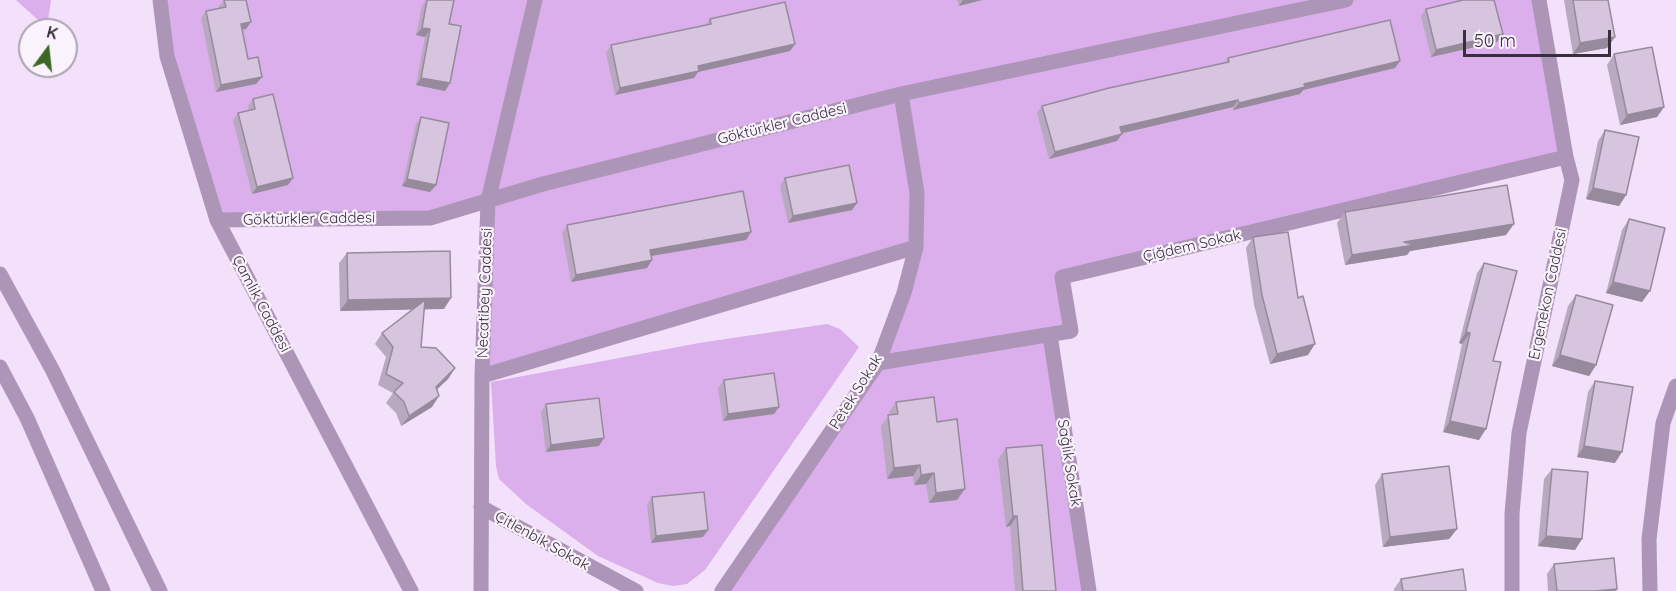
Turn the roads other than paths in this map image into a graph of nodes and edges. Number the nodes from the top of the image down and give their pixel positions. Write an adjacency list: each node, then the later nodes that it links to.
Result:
1 (160, 0): 8 (street, Çamlık Caddesi)
2 (535, 0): 7 (street, Necatibey Caddesi)
3 (1346, 0): 5 (street, Göktürkler Caddesi)
4 (1539, 0): 6 (street, Ergenekon Caddesi)
5 (901, 94): 7 (street, Göktürkler Caddesi); 9 (street, Petek Sokak)
6 (1566, 156): 11 (street, Çiğdem Sokak); 24 (street, Ergenekon Caddesi)
7 (488, 201): 8 (street, Göktürkler Caddesi); 14 (street, Necatibey Caddesi)
8 (217, 220): 19 (street, Çamlık Caddesi)
9 (916, 247): 12 (street, Petek Sokak); 14 (street)
10 (0, 274): 18 (street)
11 (1050, 335): 12 (street, Çiğdem Sokak); 23 (street, Sağlık Sokak)
12 (878, 363): 22 (street, Petek Sokak)
13 (0, 367): 17 (street)
14 (482, 376): 16 (street, Necatibey Caddesi)
15 (1676, 386): 25 (street)
16 (481, 507): 20 (street, Necatibey Caddesi); 21 (street, Çitlenbik Sokak)
17 (103, 591)
18 (160, 591)
19 (411, 591)
20 (481, 591)
21 (636, 591)
22 (722, 591)
23 (1089, 591)
24 (1512, 591)
25 (1650, 591)

